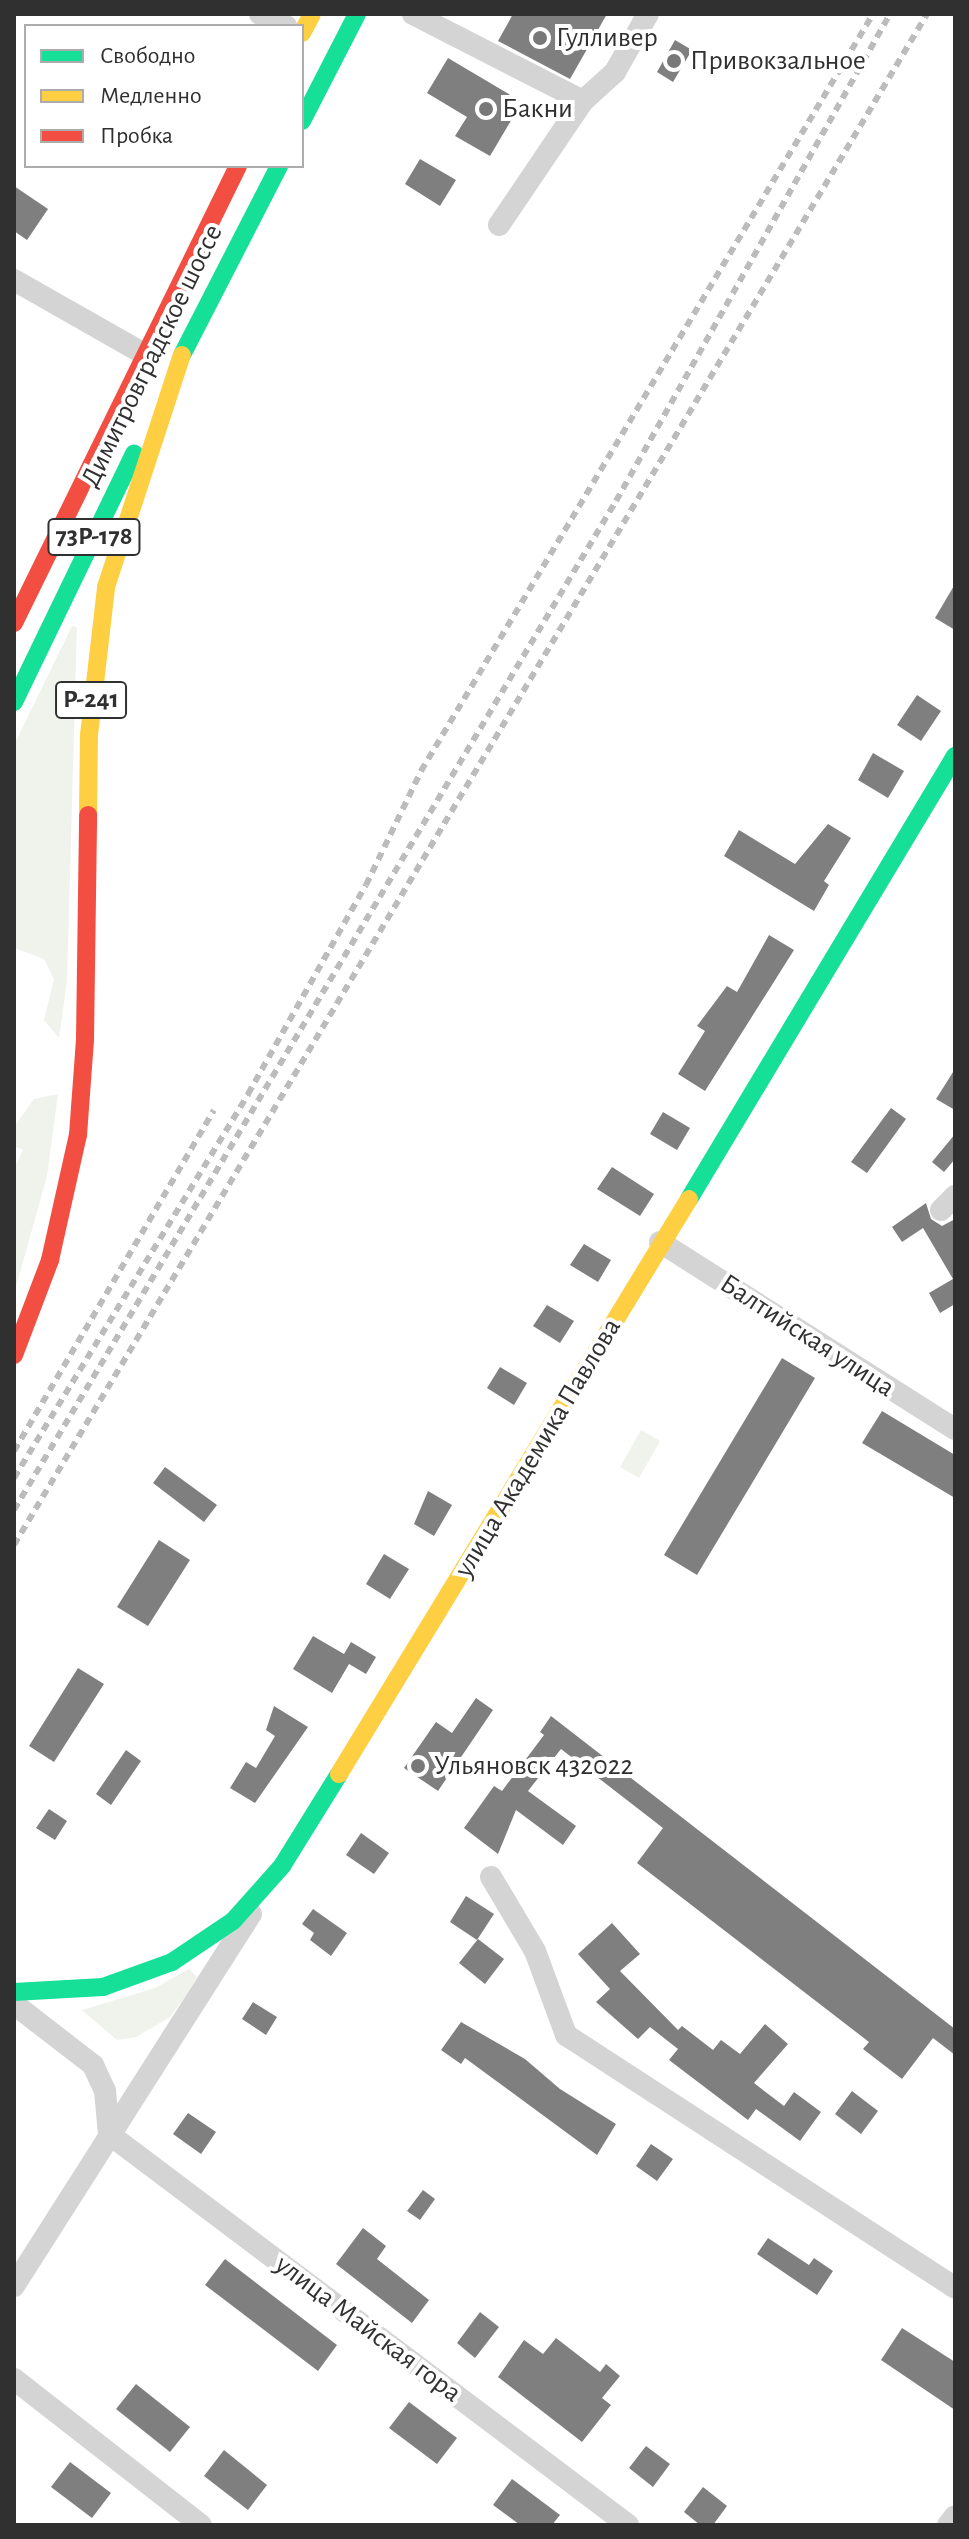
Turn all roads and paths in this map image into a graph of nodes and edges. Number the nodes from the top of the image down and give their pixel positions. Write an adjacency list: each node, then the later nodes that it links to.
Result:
1 (260, 14): 5 (street)
2 (357, 14): 7 (main road)
3 (413, 14): 6 (street)
4 (648, 14): 6 (street)
5 (282, 24)
6 (583, 101): 10 (street)
7 (304, 117)
8 (237, 168): 12 (main road, Димитровградское шоссе)
9 (278, 168): 13 (main road, Димитровградское шоссе / Р-241)
10 (499, 225)
11 (14, 280): 12 (street)
12 (146, 355): 14 (main road, Димитровградское шоссе)
13 (173, 372): 15 (main road, Димитровградское шоссе / 73Р-178); 18 (main road, Р-241)
14 (14, 623)
15 (14, 702)
16 (955, 756): 17 (main road, улица Академика Павлова)
17 (660, 1242): 19 (street, Балтийская улица); 20 (main road, улица Академика Павлова)
18 (14, 1355)
19 (955, 1429)
20 (282, 1866): 22 (main road); 24 (street, улица Академика Павлова)
21 (491, 1877): 26 (street)
22 (14, 1992)
23 (14, 2004): 24 (street)
24 (109, 2134): 25 (street, улица Академика Павлова); 30 (street, улица Майская гора)
25 (14, 2286)
26 (955, 2288)
27 (14, 2379): 29 (street)
28 (955, 2516): 31 (street)
29 (201, 2525)
30 (628, 2525)
31 (948, 2525)

